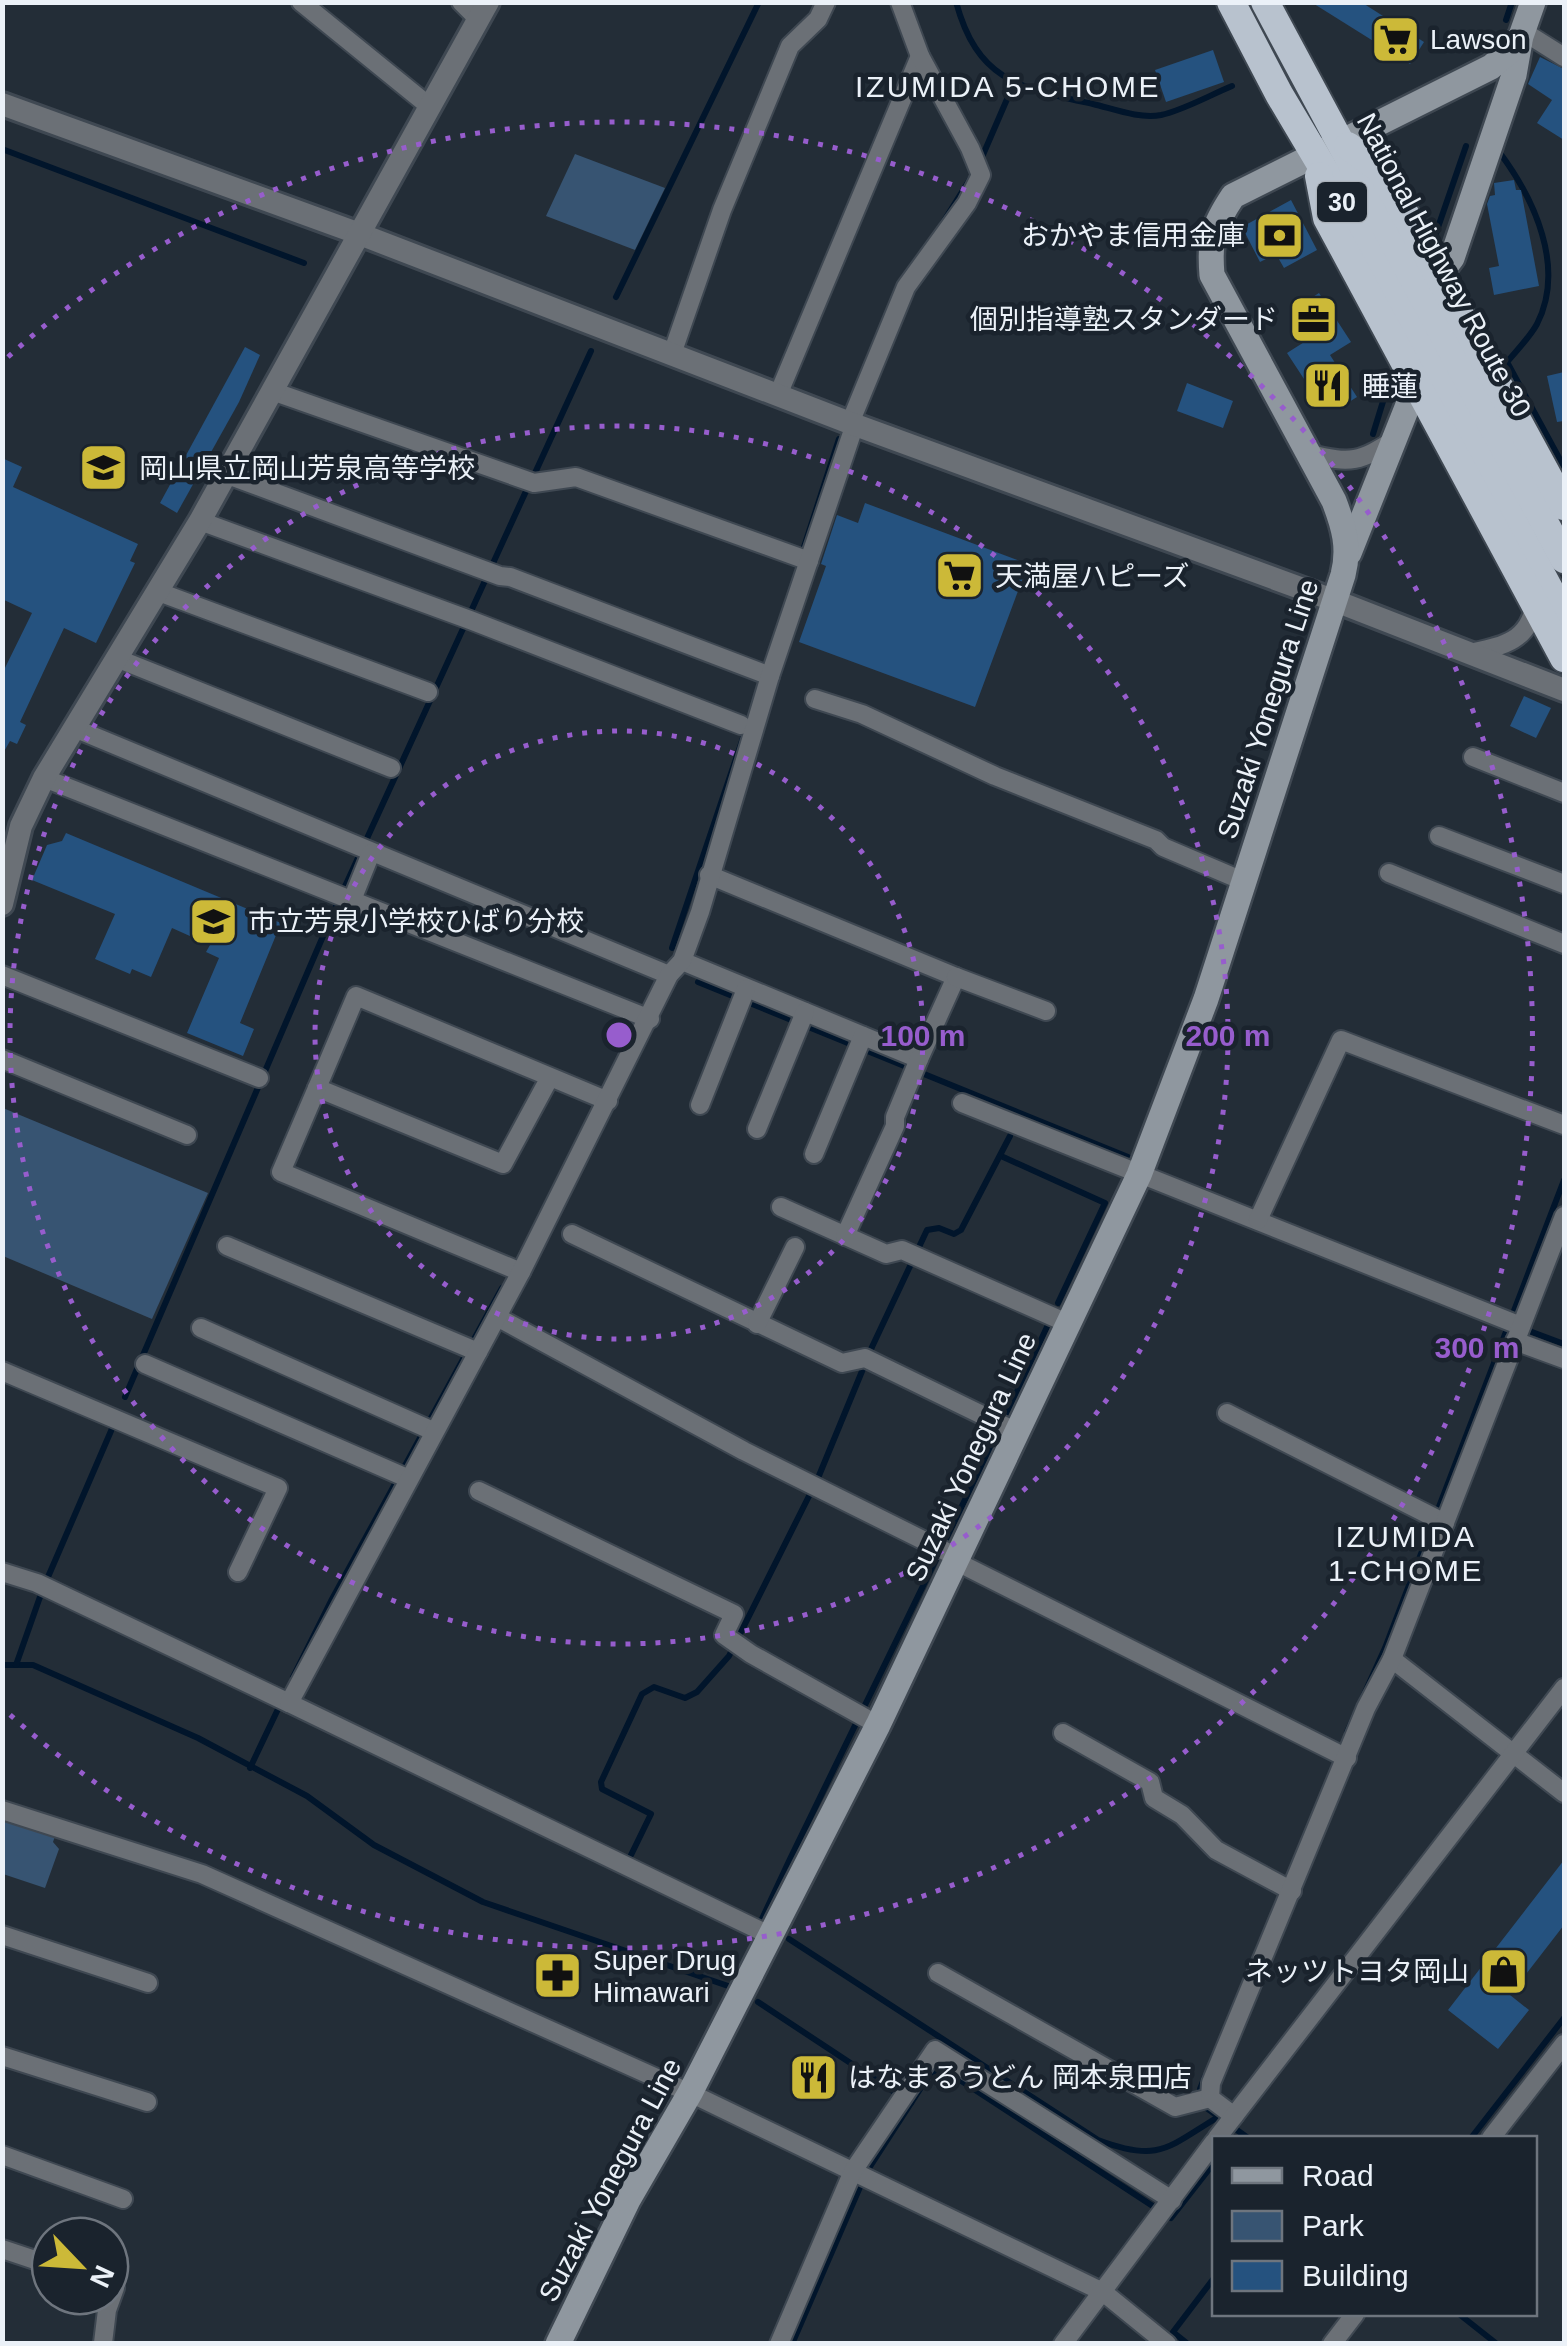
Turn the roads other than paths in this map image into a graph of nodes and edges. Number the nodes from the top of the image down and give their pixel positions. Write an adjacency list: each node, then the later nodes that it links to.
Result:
1 (301, 2): 13 (street)
2 (460, 2): 8 (street)
3 (826, 2): 18 (street)
4 (900, 2): 10 (street)
5 (1231, 2): 15 (highway, National Highway Route 30 / 30)
6 (1265, 2): 14 (highway, National Highway Route 30 / 30)
7 (1533, 2): 9 (main road, Suzaki Yonegura Line)
8 (483, 11): 13 (street)
9 (1522, 34): 11 (street); 14 (main road, Suzaki Yonegura Line); 17 (main road, Suzaki Yonegura Line)
10 (920, 56): 21 (street); 23 (street)
11 (1564, 57)
12 (2, 104): 16 (street)
13 (429, 106): 16 (street)
14 (1342, 143): 15 (main road, Suzaki Yonegura Line); 17 (highway); 22 (highway, National Highway Route 30 / 30)
15 (1314, 155): 19 (highway); 22 (highway, National Highway Route 30 / 30); 25 (main road, Suzaki Yonegura Line)
16 (357, 234): 18 (street); 20 (street)
17 (1440, 275): 27 (highway)
18 (672, 354): 21 (street)
19 (1416, 385): 24 (main road, Suzaki Yonegura Line); 34 (highway)
20 (272, 391): 26 (street); 31 (street)
21 (778, 394): 23 (street)
22 (1462, 399): 30 (highway, National Highway Route 30 / 30); 35 (highway, National Highway Route 30 / 30)
23 (853, 423): 31 (street); 33 (street)
24 (1396, 439): 25 (street); 29 (main road, Suzaki Yonegura Line)
25 (1310, 454): 29 (main road, Suzaki Yonegura Line)
26 (225, 474): 28 (street); 39 (street)
27 (1564, 506)
28 (200, 521): 32 (street); 43 (street)
29 (1348, 558): 33 (main road, Suzaki Yonegura Line)
30 (1564, 558)
31 (804, 559): 39 (street)
32 (156, 592): 37 (street); 41 (street)
33 (1334, 600): 36 (street); 53 (main road, Suzaki Yonegura Line)
34 (1535, 605): 36 (street); 38 (highway)
35 (1564, 616)
36 (1470, 653): 40 (street)
37 (116, 658): 44 (street); 46 (street)
38 (1564, 658)
39 (765, 674): 51 (street)
40 (1564, 690)
41 (428, 692)
42 (814, 699): 53 (street)
43 (741, 725)
44 (74, 728): 47 (street); 50 (street)
45 (1473, 757): 48 (street)
46 (391, 768)
47 (44, 778): 55 (street); 56 (street)
48 (1564, 793)
49 (1439, 836): 54 (street)
50 (364, 850): 55 (street); 58 (street)
51 (710, 874): 58 (street); 60 (street)
52 (1389, 874): 57 (street)
53 (1243, 881): 78 (main road, Suzaki Yonegura Line)
54 (1564, 884)
55 (344, 897): 63 (street)
56 (2, 904)
57 (1564, 944)
58 (676, 968): 61 (street); 63 (street)
59 (2, 974): 69 (street)
60 (956, 976): 62 (street); 67 (street)
61 (743, 997): 64 (street); 73 (street)
62 (1046, 1011)
63 (650, 1019): 71 (street)
64 (802, 1019): 65 (street); 75 (street)
65 (860, 1042): 67 (street); 77 (street)
66 (2, 1059): 76 (street)
67 (916, 1066): 83 (street)
68 (550, 1076): 70 (street); 70 (street); 71 (street)
69 (259, 1078)
70 (317, 1088): 86 (street)
71 (608, 1101): 86 (street)
72 (962, 1103): 78 (street)
73 (700, 1106)
74 (1564, 1125): 80 (street)
75 (757, 1129)
76 (188, 1135)
77 (814, 1154)
78 (1139, 1175): 80 (street); 88 (main road, Suzaki Yonegura Line)
79 (780, 1207): 83 (street)
80 (1260, 1215): 91 (street)
81 (1564, 1216): 91 (street)
82 (572, 1234): 89 (street)
83 (845, 1236): 88 (street)
84 (227, 1246): 92 (street)
85 (794, 1248): 89 (street)
86 (520, 1272): 87 (street)
87 (497, 1317): 92 (street); 102 (street)
88 (1067, 1323): 98 (main road, Suzaki Yonegura Line)
89 (758, 1324): 98 (street)
90 (201, 1328): 97 (street)
91 (1516, 1328): 93 (street); 101 (street)
92 (472, 1349): 97 (street)
93 (1564, 1359)
94 (144, 1364): 99 (street)
95 (2, 1371): 104 (street)
96 (1227, 1413): 101 (street)
97 (427, 1429): 99 (street)
98 (1015, 1431): 102 (main road, Suzaki Yonegura Line)
99 (402, 1476): 107 (street)
100 (479, 1491): 108 (street)
101 (1437, 1520): 105 (street)
102 (949, 1555): 108 (main road, Suzaki Yonegura Line); 111 (street)
103 (2, 1572): 107 (street)
104 (238, 1572)
105 (1392, 1659): 110 (street); 111 (street)
106 (1564, 1688): 110 (street)
107 (288, 1703): 116 (street)
108 (867, 1719): 116 (main road, Suzaki Yonegura Line)
109 (1063, 1733): 114 (street)
110 (1514, 1752): 112 (street); 124 (street)
111 (1341, 1755): 114 (street)
112 (1564, 1793)
113 (2, 1810): 121 (street)
114 (1286, 1888): 122 (street)
115 (2, 1935): 118 (street)
116 (771, 1936): 121 (main road, Suzaki Yonegura Line)
117 (938, 1974): 122 (street)
118 (148, 1982)
119 (1564, 2044): 125 (street)
120 (2, 2056): 123 (street)
121 (690, 2093): 128 (street); 137 (main road, Suzaki Yonegura Line)
122 (1203, 2100): 124 (street)
123 (147, 2102)
124 (1224, 2129)
125 (1493, 2136)
126 (1212, 2146): 130 (street)
127 (2, 2155): 129 (street)
128 (853, 2171): 130 (street); 133 (street); 138 (street)
129 (123, 2199)
130 (1166, 2209): 133 (street)
131 (2, 2249): 132 (street)
132 (30, 2259)
133 (1103, 2292): 139 (street); 140 (street)
134 (105, 2316): 136 (street)
135 (1353, 2316): 141 (street)
136 (103, 2343)
137 (558, 2344)
138 (778, 2344)
139 (1063, 2344)
140 (1166, 2344)
141 (1332, 2344)

